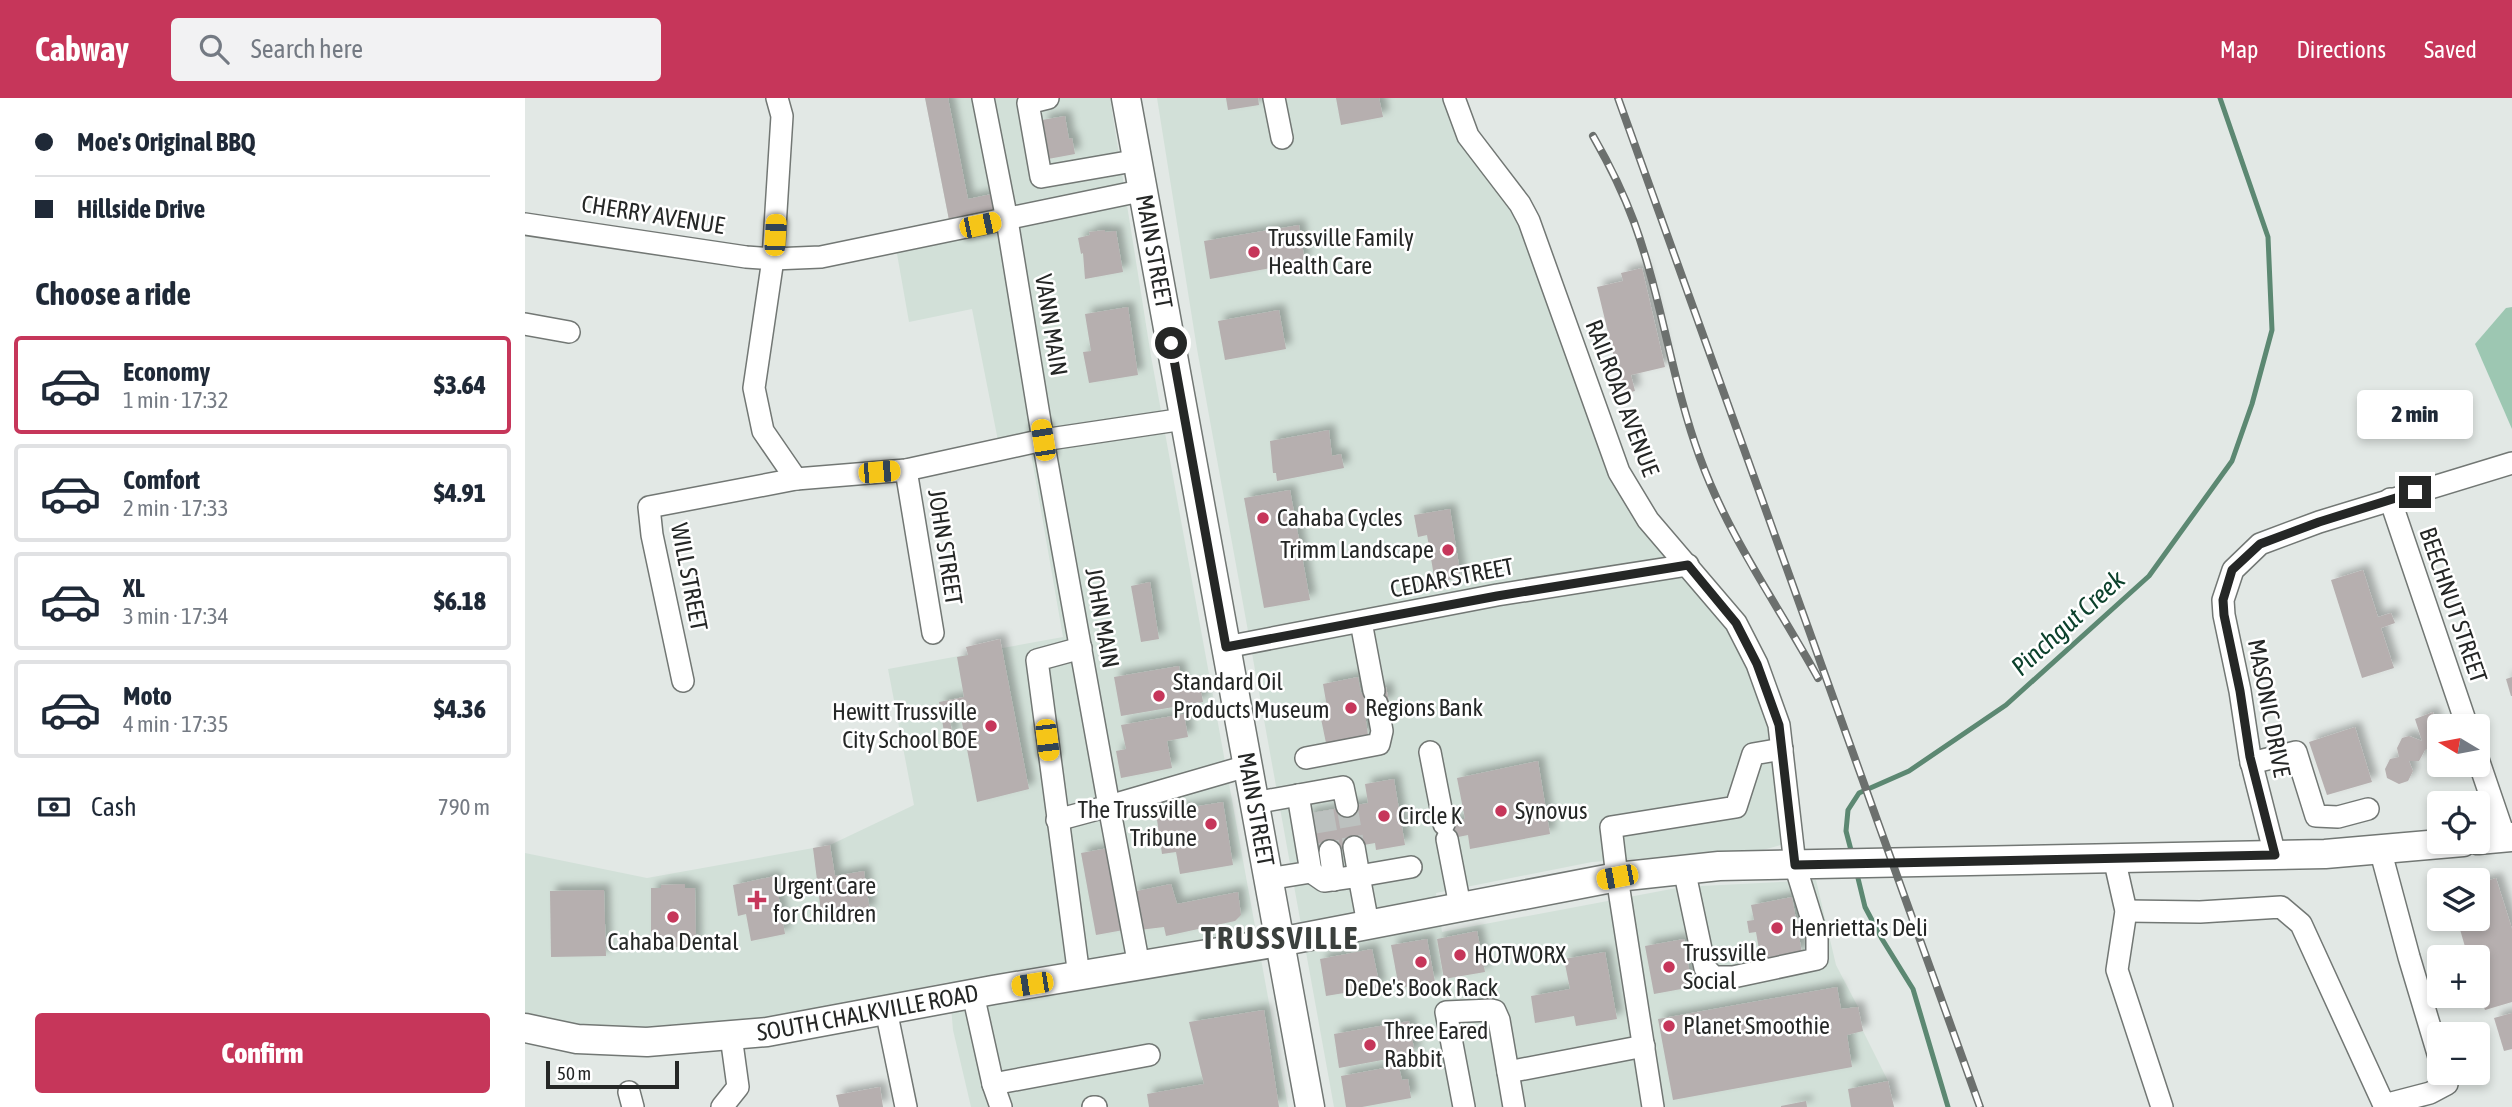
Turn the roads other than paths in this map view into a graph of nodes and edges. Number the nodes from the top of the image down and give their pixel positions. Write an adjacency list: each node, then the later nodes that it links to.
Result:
1 (777, 98): 12 (street)
2 (983, 98): 10 (street, VANN MAIN)
3 (1048, 98): 8 (street)
4 (1126, 98): 8 (main road, MAIN STREET)
5 (1274, 98): 7 (street)
6 (1454, 98): 21 (street, RAILROAD AVENUE)
7 (1282, 138)
8 (1139, 160): 9 (main road, MAIN STREET)
9 (1145, 190): 10 (street, CHERRY AVENUE); 15 (main road, MAIN STREET)
10 (1007, 219): 12 (street, CHERRY AVENUE); 16 (street, VANN MAIN)
11 (525, 223): 12 (street, CHERRY AVENUE)
12 (773, 259): 19 (street)
13 (525, 324): 14 (street)
14 (569, 332)
15 (1184, 419): 16 (street); 24 (main road, MAIN STREET)
16 (1043, 440): 18 (street); 25 (street, JOHN MAIN)
17 (2512, 463): 20 (street)
18 (906, 470): 19 (street); 23 (street, JOHN STREET)
19 (796, 479): 26 (street, WILL STREET)
20 (2391, 499): 27 (street, BEECHNUT STREET); 31 (street, MASONIC DRIVE)
21 (1688, 565): 22 (street, CEDAR STREET); 28 (street, RAILROAD AVENUE)
22 (1361, 622): 24 (street, CEDAR STREET); 30 (street)
23 (933, 633)
24 (1226, 647): 32 (main road, MAIN STREET)
25 (1080, 648): 36 (street, JOHN MAIN); 39 (street)
26 (683, 681)
27 (2463, 714)
28 (1782, 749): 47 (street, RAILROAD AVENUE); 52 (street)
29 (1430, 752): 55 (street)
30 (1306, 758)
31 (2252, 763): 38 (street); 45 (street, MASONIC DRIVE)
32 (1247, 766): 35 (main road, MAIN STREET); 36 (street)
33 (2482, 777): 40 (street)
34 (1298, 795): 35 (street); 37 (street); 50 (street)
35 (1254, 803): 53 (main road, MAIN STREET)
36 (1109, 806): 39 (street); 59 (street, JOHN MAIN)
37 (1347, 806)
38 (2368, 809)
39 (1057, 820): 60 (street)
40 (2498, 839)
41 (2427, 845): 43 (main road, SOUTH CHALKVILLE ROAD)
42 (1354, 847): 51 (street)
43 (2380, 849): 45 (main road, SOUTH CHALKVILLE ROAD); 63 (street)
44 (1330, 851): 54 (street)
45 (2275, 855): 46 (main road, SOUTH CHALKVILLE ROAD)
46 (2114, 858): 47 (main road, SOUTH CHALKVILLE ROAD); 56 (street)
47 (1795, 865): 49 (main road, SOUTH CHALKVILLE ROAD); 49 (street, RAILROAD AVENUE)
48 (1411, 867): 51 (street)
49 (1684, 869): 52 (main road, SOUTH CHALKVILLE ROAD)
50 (1311, 872): 53 (street); 54 (street)
51 (1359, 876): 54 (street); 57 (street)
52 (1617, 877): 55 (main road, SOUTH CHALKVILLE ROAD); 66 (street)
53 (1268, 879): 58 (main road, MAIN STREET)
54 (1334, 880)
55 (1460, 906): 57 (main road, SOUTH CHALKVILLE ROAD)
56 (2126, 911): 70 (street); 78 (street)
57 (1368, 924): 58 (main road, SOUTH CHALKVILLE ROAD)
58 (1279, 942): 59 (main road, SOUTH CHALKVILLE ROAD); 74 (main road, MAIN STREET)
59 (1139, 966): 60 (main road, SOUTH CHALKVILLE ROAD)
60 (1079, 976): 61 (main road, SOUTH CHALKVILLE ROAD)
61 (973, 994): 62 (main road, SOUTH CHALKVILLE ROAD); 69 (street)
62 (885, 1010): 65 (main road, SOUTH CHALKVILLE ROAD); 72 (street)
63 (2428, 1022)
64 (525, 1028): 65 (main road, SOUTH CHALKVILLE ROAD)
65 (731, 1036): 71 (street)
66 (1644, 1046): 68 (street); 77 (street)
67 (1149, 1055): 69 (street)
68 (1508, 1072): 75 (street); 76 (street)
69 (993, 1084): 73 (street)
70 (2445, 1085)
71 (722, 1107)
72 (906, 1107)
73 (1001, 1107)
74 (1310, 1107)
75 (1464, 1107)
76 (1514, 1107)
77 (1653, 1107)
78 (2162, 1107)

